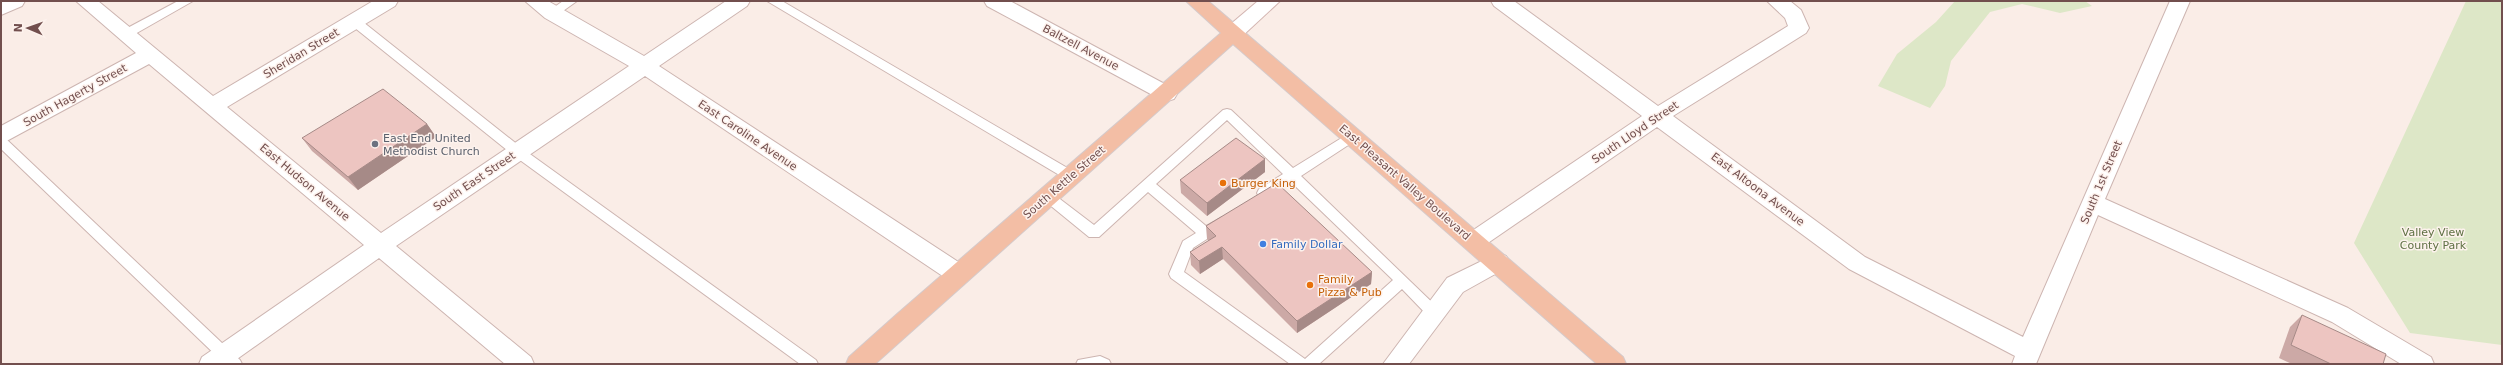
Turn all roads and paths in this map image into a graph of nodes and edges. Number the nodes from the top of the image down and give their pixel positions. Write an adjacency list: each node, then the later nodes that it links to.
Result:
1 (15, 1): 15 (street)
2 (86, 1): 18 (street, East Hudson Avenue)
3 (187, 1): 18 (lane)
4 (388, 1): 16 (street, Sheridan Street)
5 (571, 1): 14 (lane)
6 (740, 1): 20 (street, South East Street)
7 (773, 1): 29 (lane)
8 (994, 1): 21 (street, Baltzell Avenue)
9 (1196, 1): 17 (main road, East Pleasant Valley Boulevard)
10 (1270, 1): 17 (street, South Kettle Street)
11 (1501, 1): 23 (street, East Altoona Avenue)
12 (1777, 1): 23 (street, South Lloyd Street)
13 (2180, 1): 33 (street, South 1st Street)
14 (544, 7): 20 (street, East Caroline Avenue)
15 (1, 8)
16 (354, 22): 22 (street, Sheridan Street); 27 (lane)
17 (1232, 34): 21 (main road, South Kettle Street); 25 (main road, East Pleasant Valley Boulevard)
18 (124, 35): 19 (street, East Hudson Avenue)
19 (149, 55): 22 (street, East Hudson Avenue); 24 (street, South Hagerty Street)
20 (645, 66): 27 (street, South East Street); 39 (street, East Caroline Avenue)
21 (1167, 94): 29 (main road, South Kettle Street)
22 (214, 105): 37 (street, East Hudson Avenue)
23 (1659, 115): 36 (street, South Lloyd Street); 42 (street, East Altoona Avenue)
24 (1, 136)
25 (1352, 136): 28 (lane); 36 (main road, East Pleasant Valley Boulevard)
26 (1, 141): 43 (lane)
27 (518, 152): 37 (street, South East Street); 45 (lane)
28 (1292, 175): 30 (lane); 32 (lane); 40 (lane)
29 (1071, 176): 31 (main road, South Kettle Street)
30 (1148, 185): 31 (lane); 35 (lane)
31 (1047, 198): 39 (main road, South Kettle Street)
32 (1252, 202)
33 (2092, 203): 42 (street, South 1st Street); 53 (street)
34 (1232, 215): 35 (lane)
35 (1206, 233): 49 (lane)
36 (1474, 241): 38 (main road, East Pleasant Valley Boulevard)
37 (381, 245): 43 (street, South East Street); 44 (street, East Hudson Avenue)
38 (1498, 262): 41 (street); 52 (main road, East Pleasant Valley Boulevard)
39 (958, 274): 46 (main road, South Kettle Street)
40 (1402, 280): 41 (lane); 50 (lane)
41 (1434, 313): 51 (street)
42 (2027, 358)
43 (223, 361)
44 (522, 364)
45 (812, 364)
46 (858, 364)
47 (1083, 364): 48 (lane)
48 (1104, 364)
49 (1301, 364)
50 (1309, 364)
51 (1394, 364)
52 (1614, 364)
53 (2422, 364)

